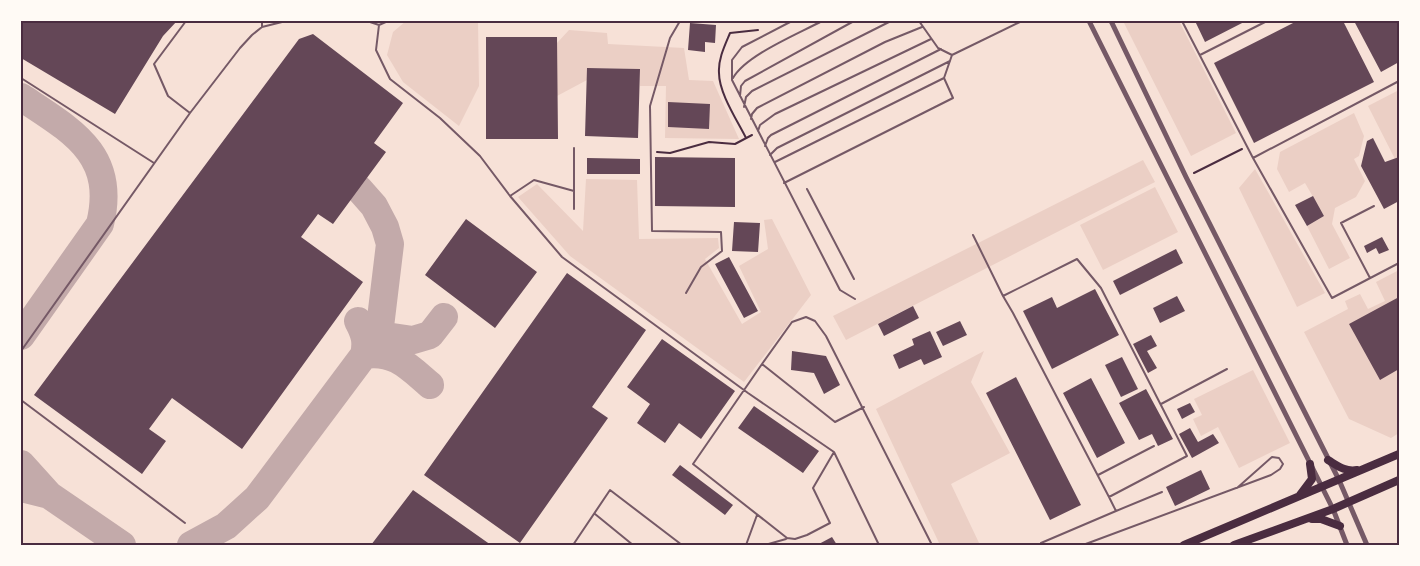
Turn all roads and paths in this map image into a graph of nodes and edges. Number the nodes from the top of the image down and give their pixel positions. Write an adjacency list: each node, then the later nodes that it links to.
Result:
1 (186, 21): 31 (lane)
2 (262, 21): 18 (lane)
3 (286, 21): 18 (lane)
4 (368, 21): 17 (lane)
5 (388, 21): 17 (lane)
6 (680, 21): 37 (lane)
7 (792, 21): 27 (lane)
8 (822, 21): 27 (lane)
9 (854, 21): 29 (lane)
10 (891, 21): 30 (lane)
11 (919, 21): 19 (lane)
12 (1022, 21): 22 (lane)
13 (1089, 21): 67 (street)
14 (1111, 21): 42 (street)
15 (1182, 21): 23 (lane)
16 (1267, 21): 23 (lane)
17 (379, 25): 46 (lane)
18 (262, 27): 31 (lane)
19 (922, 27): 20 (lane); 32 (lane)
20 (931, 39): 21 (lane); 33 (lane)
21 (941, 49): 22 (lane); 34 (lane)
22 (952, 55): 24 (lane)
23 (1199, 55): 35 (lane)
24 (950, 61): 26 (lane); 38 (lane)
25 (21, 78): 41 (lane)
26 (944, 78): 40 (lane); 43 (lane)
27 (732, 80): 29 (lane)
28 (1399, 81): 39 (lane)
29 (740, 98): 30 (lane)
30 (744, 106): 32 (lane)
31 (190, 113): 41 (lane)
32 (751, 119): 33 (lane)
33 (757, 132): 34 (lane); 37 (path)
34 (765, 146): 38 (lane)
35 (1247, 146): 39 (lane); 42 (path)
36 (574, 148): 45 (lane)
37 (651, 152): 53 (lane)
38 (770, 155): 40 (lane)
39 (1253, 158): 51 (lane)
40 (774, 162): 43 (lane)
41 (154, 163): 56 (lane)
42 (1186, 177): 66 (street)
43 (784, 183): 55 (lane)
44 (807, 189): 52 (lane)
45 (574, 191): 46 (lane); 48 (lane)
46 (510, 196): 59 (lane)
47 (1374, 206): 51 (lane)
48 (574, 209)
49 (973, 235): 54 (lane)
50 (1399, 263): 51 (lane)
51 (1370, 278)
52 (854, 279)
53 (686, 293)
54 (1003, 296): 61 (lane); 69 (lane)
55 (855, 299)
56 (21, 351)
57 (762, 364): 59 (lane); 62 (lane); 62 (lane)
58 (1227, 369): 61 (lane)
59 (745, 391): 64 (lane); 81 (lane)
60 (21, 400): 83 (lane)
61 (1160, 404): 75 (lane)
62 (864, 407): 93 (lane)
63 (1154, 446): 69 (lane)
64 (834, 452): 85 (lane); 92 (lane)
65 (1399, 453): 68 (highway)
66 (1328, 460): 68 (highway); 70 (street)
67 (1311, 464): 72 (street); 76 (highway)
68 (1366, 468): 70 (highway)
69 (1097, 475): 75 (lane)
70 (1339, 480): 72 (highway); 77 (street)
71 (1399, 480): 77 (highway)
72 (1322, 487): 76 (highway); 78 (street)
73 (1237, 488): 73 (lane); 94 (lane)
74 (1162, 492): 79 (lane)
75 (1109, 497): 79 (lane)
76 (1297, 498): 95 (highway)
77 (1349, 502): 78 (highway); 98 (street)
78 (1333, 509): 82 (highway); 84 (street)
79 (1116, 511): 86 (lane)
80 (595, 514): 87 (lane); 88 (lane); 89 (lane)
81 (757, 514): 85 (lane); 90 (lane)
82 (1309, 519): 84 (highway); 96 (highway)
83 (185, 523)
84 (1340, 526): 97 (street)
85 (787, 538): 91 (lane)
86 (1041, 543)
87 (573, 545)
88 (633, 545)
89 (682, 545)
90 (746, 545)
91 (765, 545)
92 (879, 545)
93 (932, 545)
94 (1083, 545)
95 (1184, 545)
96 (1234, 545)
97 (1347, 545)
98 (1366, 545)

